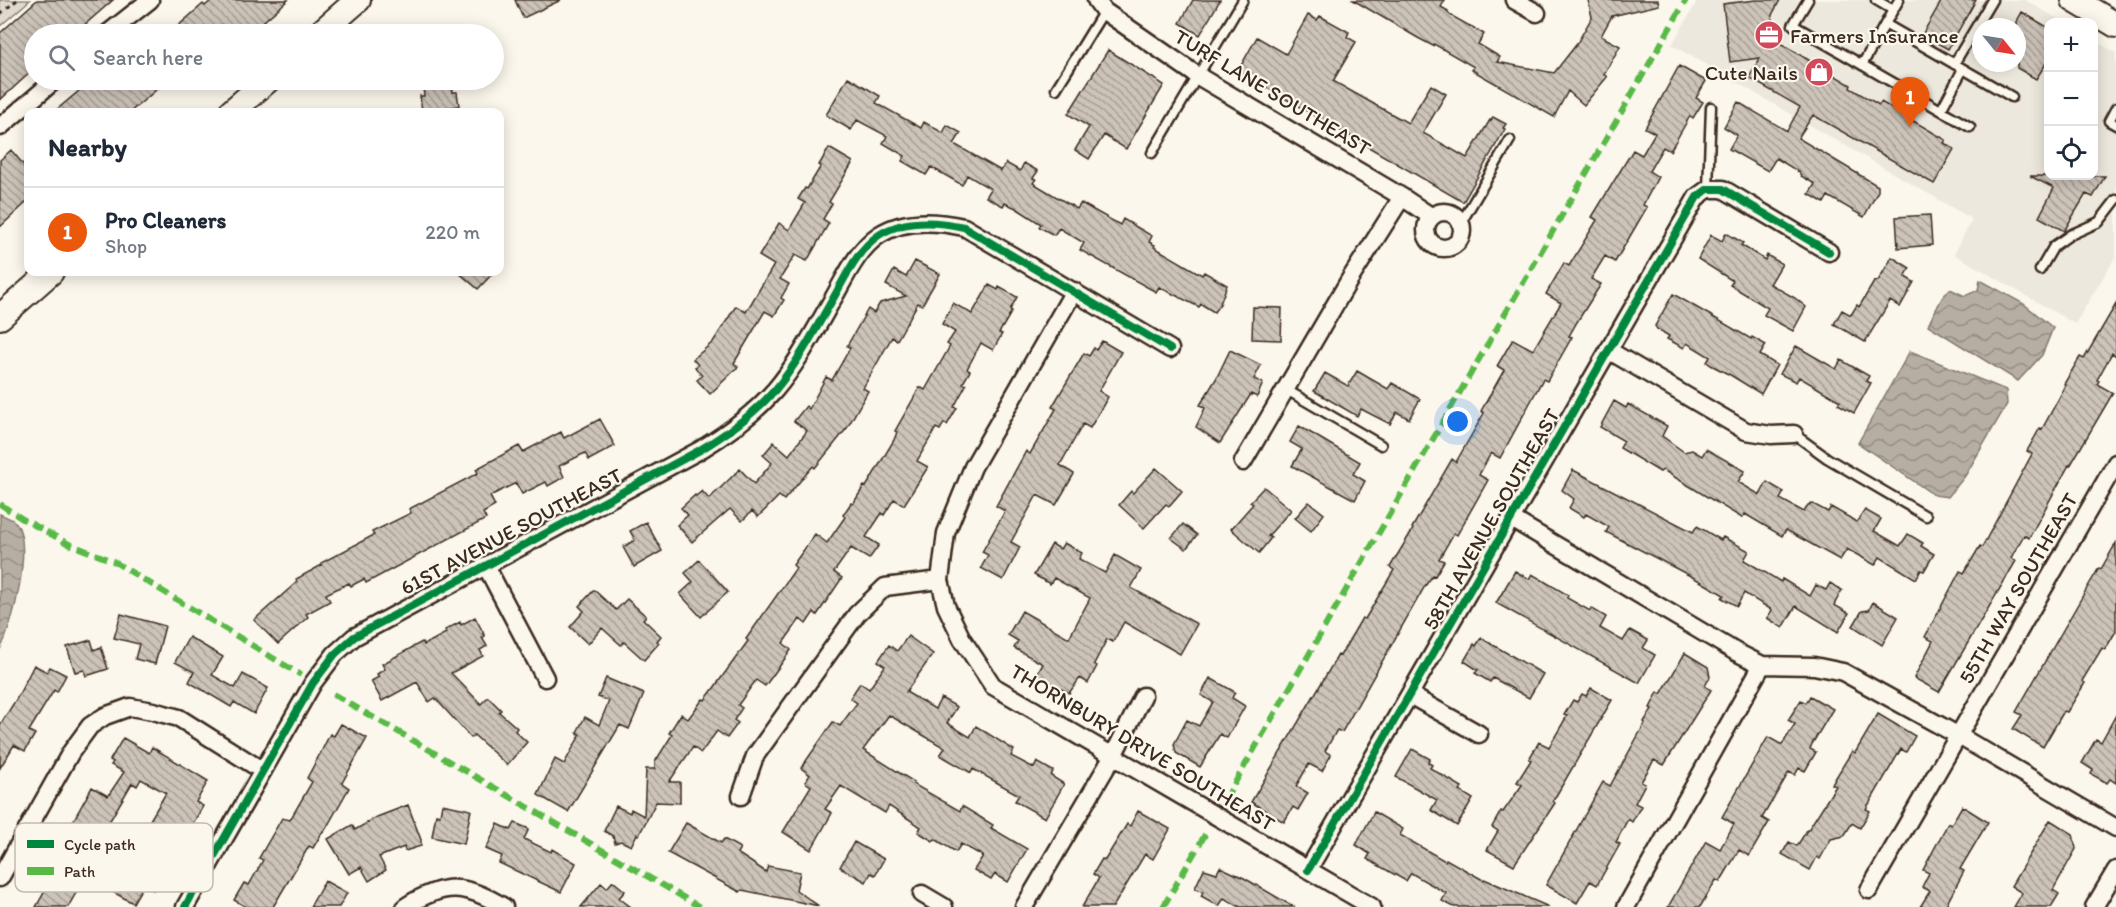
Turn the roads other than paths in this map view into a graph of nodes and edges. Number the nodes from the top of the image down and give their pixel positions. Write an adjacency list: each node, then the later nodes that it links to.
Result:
1 (150, 0): 13 (street)
2 (358, 0): 14 (main road)
3 (1243, 0): 20 (lane)
4 (1514, 0): 12 (street)
5 (1808, 0): 18 (lane)
6 (1876, 0): 11 (lane)
7 (1899, 0): 11 (lane)
8 (1991, 0): 17 (lane)
9 (2074, 0): 16 (main road)
10 (1101, 4): 20 (street, TURF LANE SOUTHEAST); 21 (lane)
11 (1893, 10): 15 (lane)
12 (1537, 13)
13 (120, 24)
14 (330, 24)
15 (1885, 24): 17 (lane); 18 (lane)
16 (2116, 24)
17 (1954, 64): 19 (lane)
18 (1862, 65): 28 (lane)
19 (1963, 69): 24 (lane); 28 (lane)
20 (1198, 76): 33 (lane); 35 (street, TURF LANE SOUTHEAST)
21 (1056, 88)
22 (43, 90): 30 (street)
23 (256, 90): 26 (main road)
24 (2012, 97)
25 (1711, 107): 34 (lane)
26 (236, 108)
27 (2116, 108): 29 (lane)
28 (1941, 110): 31 (lane)
29 (2116, 125)
30 (0, 126)
31 (1970, 127)
32 (1510, 140): 38 (lane)
33 (1152, 153)
34 (1708, 189): 39 (street); 45 (street, 58TH AVENUE SOUTHEAST)
35 (1402, 197): 37 (street, TURF LANE SOUTHEAST); 46 (street)
36 (2116, 200): 40 (lane)
37 (1432, 217): 38 (street, TURF LANE SOUTHEAST); 38 (street)
38 (1461, 223)
39 (1828, 252)
40 (2040, 270)
41 (46, 276): 43 (main road)
42 (1074, 291): 44 (street, 61ST AVENUE SOUTHEAST); 53 (street, 61ST AVENUE SOUTHEAST); 54 (street, THORNBURY DRIVE SOUTHEAST)
43 (0, 317)
44 (1170, 349)
45 (1608, 350): 47 (street); 52 (street, 58TH AVENUE SOUTHEAST)
46 (1285, 389): 48 (lane); 49 (street)
47 (1794, 434): 51 (lane)
48 (1381, 445)
49 (1243, 462)
50 (2116, 463): 60 (street, 55TH WAY SOUTHEAST)
51 (1926, 516)
52 (1512, 519): 55 (street); 57 (street, 58TH AVENUE SOUTHEAST)
53 (486, 566): 56 (street); 62 (street, 61ST AVENUE SOUTHEAST)
54 (940, 580): 61 (street, THORNBURY DRIVE SOUTHEAST); 63 (street)
55 (1762, 665): 60 (street); 80 (street)
56 (545, 678)
57 (1410, 695): 59 (street); 68 (street, 58TH AVENUE SOUTHEAST)
58 (1143, 696): 61 (street)
59 (1479, 734)
60 (1959, 736): 65 (street); 71 (street, 55TH WAY SOUTHEAST)
61 (1113, 756): 68 (street, THORNBURY DRIVE SOUTHEAST); 78 (street)
62 (262, 771): 64 (street); 67 (street, 61ST AVENUE SOUTHEAST)
63 (741, 796)
64 (31, 823)
65 (2116, 828)
66 (15, 851): 70 (street)
67 (213, 858)
68 (1308, 870): 79 (street, THORNBURY DRIVE SOUTHEAST)
69 (2116, 870): 81 (street)
70 (0, 878)
71 (1869, 890)
72 (193, 892): 74 (street, 61ST AVENUE SOUTHEAST)
73 (922, 894): 77 (street)
74 (185, 907)
75 (405, 907): 76 (street)
76 (504, 907)
77 (944, 907)
78 (1024, 907)
79 (1372, 907)
80 (1626, 907)
81 (2094, 907)

